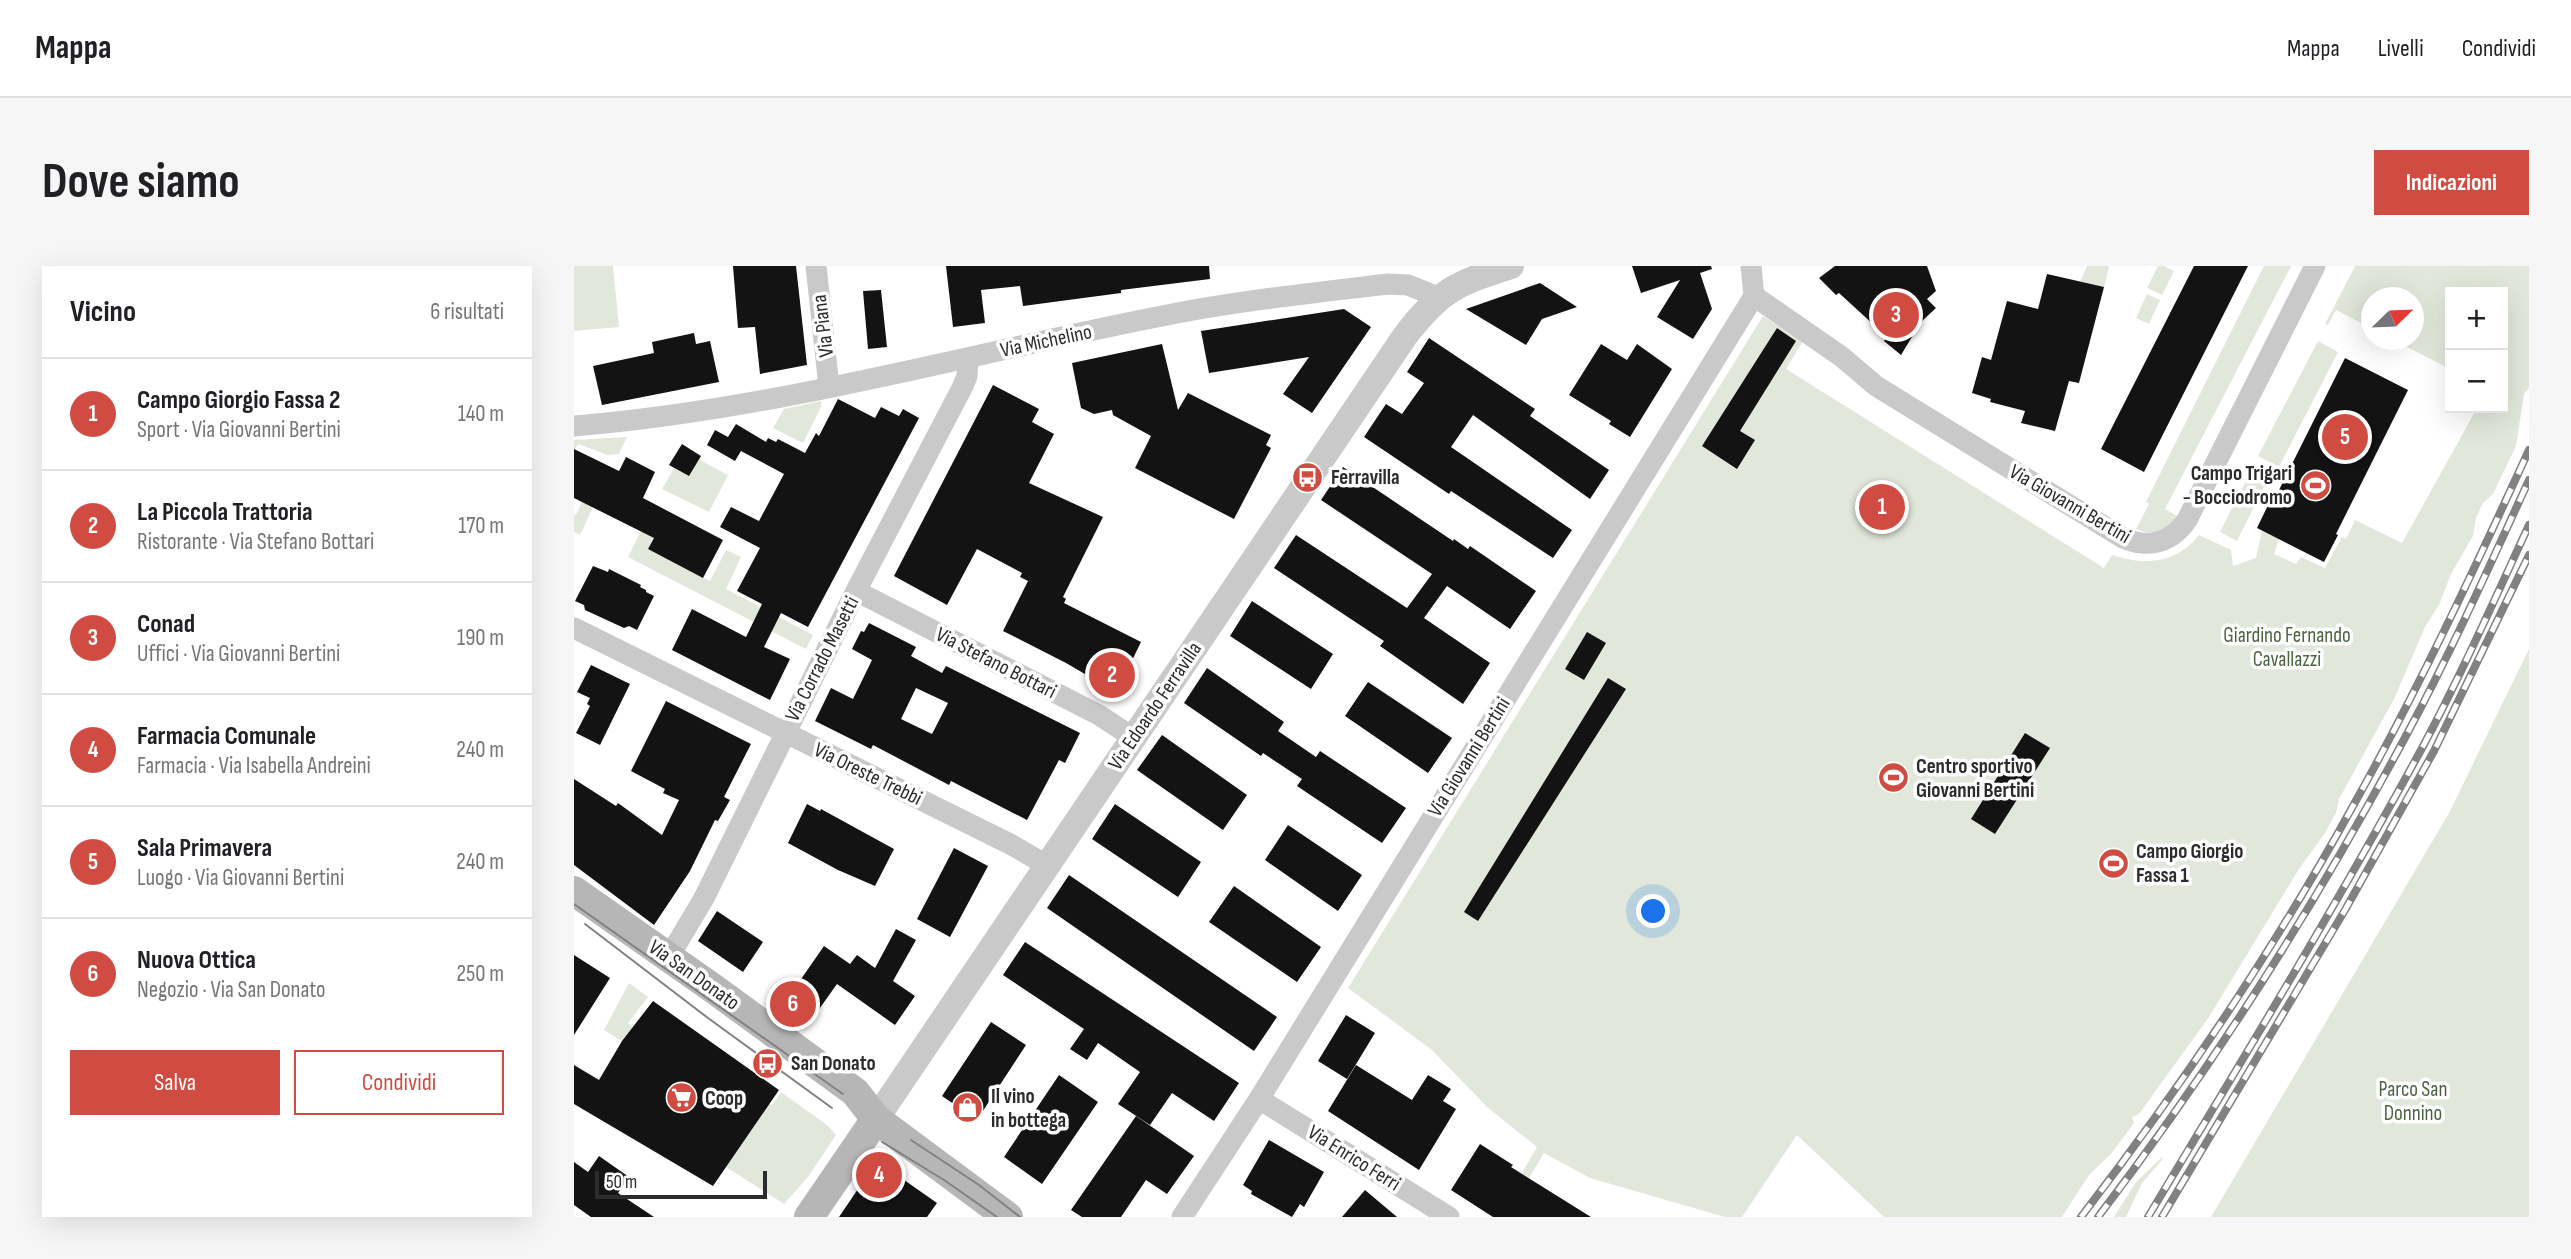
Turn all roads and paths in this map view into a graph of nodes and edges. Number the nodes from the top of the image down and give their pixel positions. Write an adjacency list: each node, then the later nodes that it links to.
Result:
1 (816, 266): 8 (street, Via Piana)
2 (1511, 266): 6 (street)
3 (1751, 266): 5 (street)
4 (2315, 266): 5 (street, Via Giovanni Bertini)
5 (1754, 296): 17 (street, Via Giovanni Bertini)
6 (1438, 297): 7 (street, Via Michelino); 13 (street, Via Edoardo Ferravilla)
7 (968, 358): 8 (street, Via Michelino); 10 (street, Via Corrado Masetti)
8 (829, 387): 9 (street, Via Michelino)
9 (574, 426)
10 (856, 592): 12 (street, Via Corrado Masetti); 13 (street, Via Stefano Bottari)
11 (574, 628): 12 (street, Via Oreste Trebbi)
12 (785, 734): 14 (street, Via Oreste Trebbi); 16 (street, Via Corrado Masetti)
13 (1134, 738): 14 (street, Via Edoardo Ferravilla)
14 (1048, 866): 18 (street, Via Edoardo Ferravilla)
15 (574, 891): 16 (main road, Via San Donato)
16 (669, 957): 18 (main road, Via San Donato)
17 (1259, 1099): 21 (street, Via Giovanni Bertini); 22 (street, Via Enrico Ferri)
18 (876, 1119): 19 (main road); 20 (main road, Via San Donato)
19 (809, 1217)
20 (1008, 1217)
21 (1182, 1217)
22 (1450, 1217)

